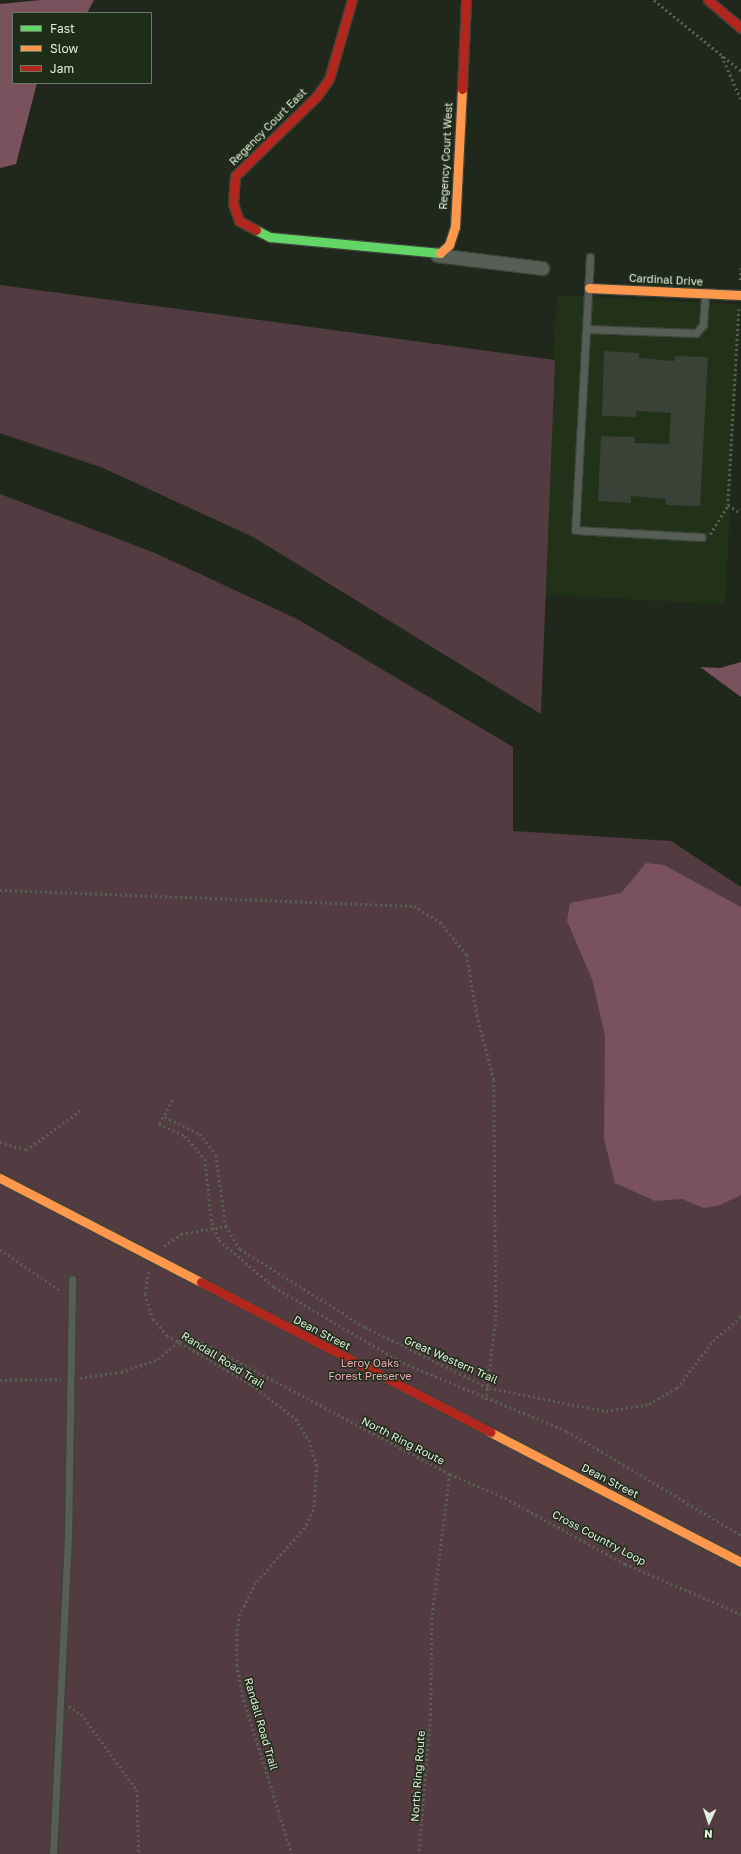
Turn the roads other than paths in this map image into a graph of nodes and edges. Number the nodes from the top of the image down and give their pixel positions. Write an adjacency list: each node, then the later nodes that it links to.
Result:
1 (352, 0): 5 (street, Regency Court East)
2 (466, 0): 5 (street, Regency Court West)
3 (709, 0): 4 (street)
4 (741, 28)
5 (437, 255): 7 (street)
6 (590, 257): 8 (lane)
7 (542, 268)
8 (589, 288): 9 (street, Cardinal Drive); 11 (lane)
9 (705, 294): 10 (street, Cardinal Drive); 11 (lane)
10 (741, 295)
11 (587, 329): 12 (lane)
12 (702, 537)
13 (0, 1178): 15 (street, Dean Street)
14 (72, 1279): 16 (lane)
15 (741, 1562)
16 (53, 1854)

